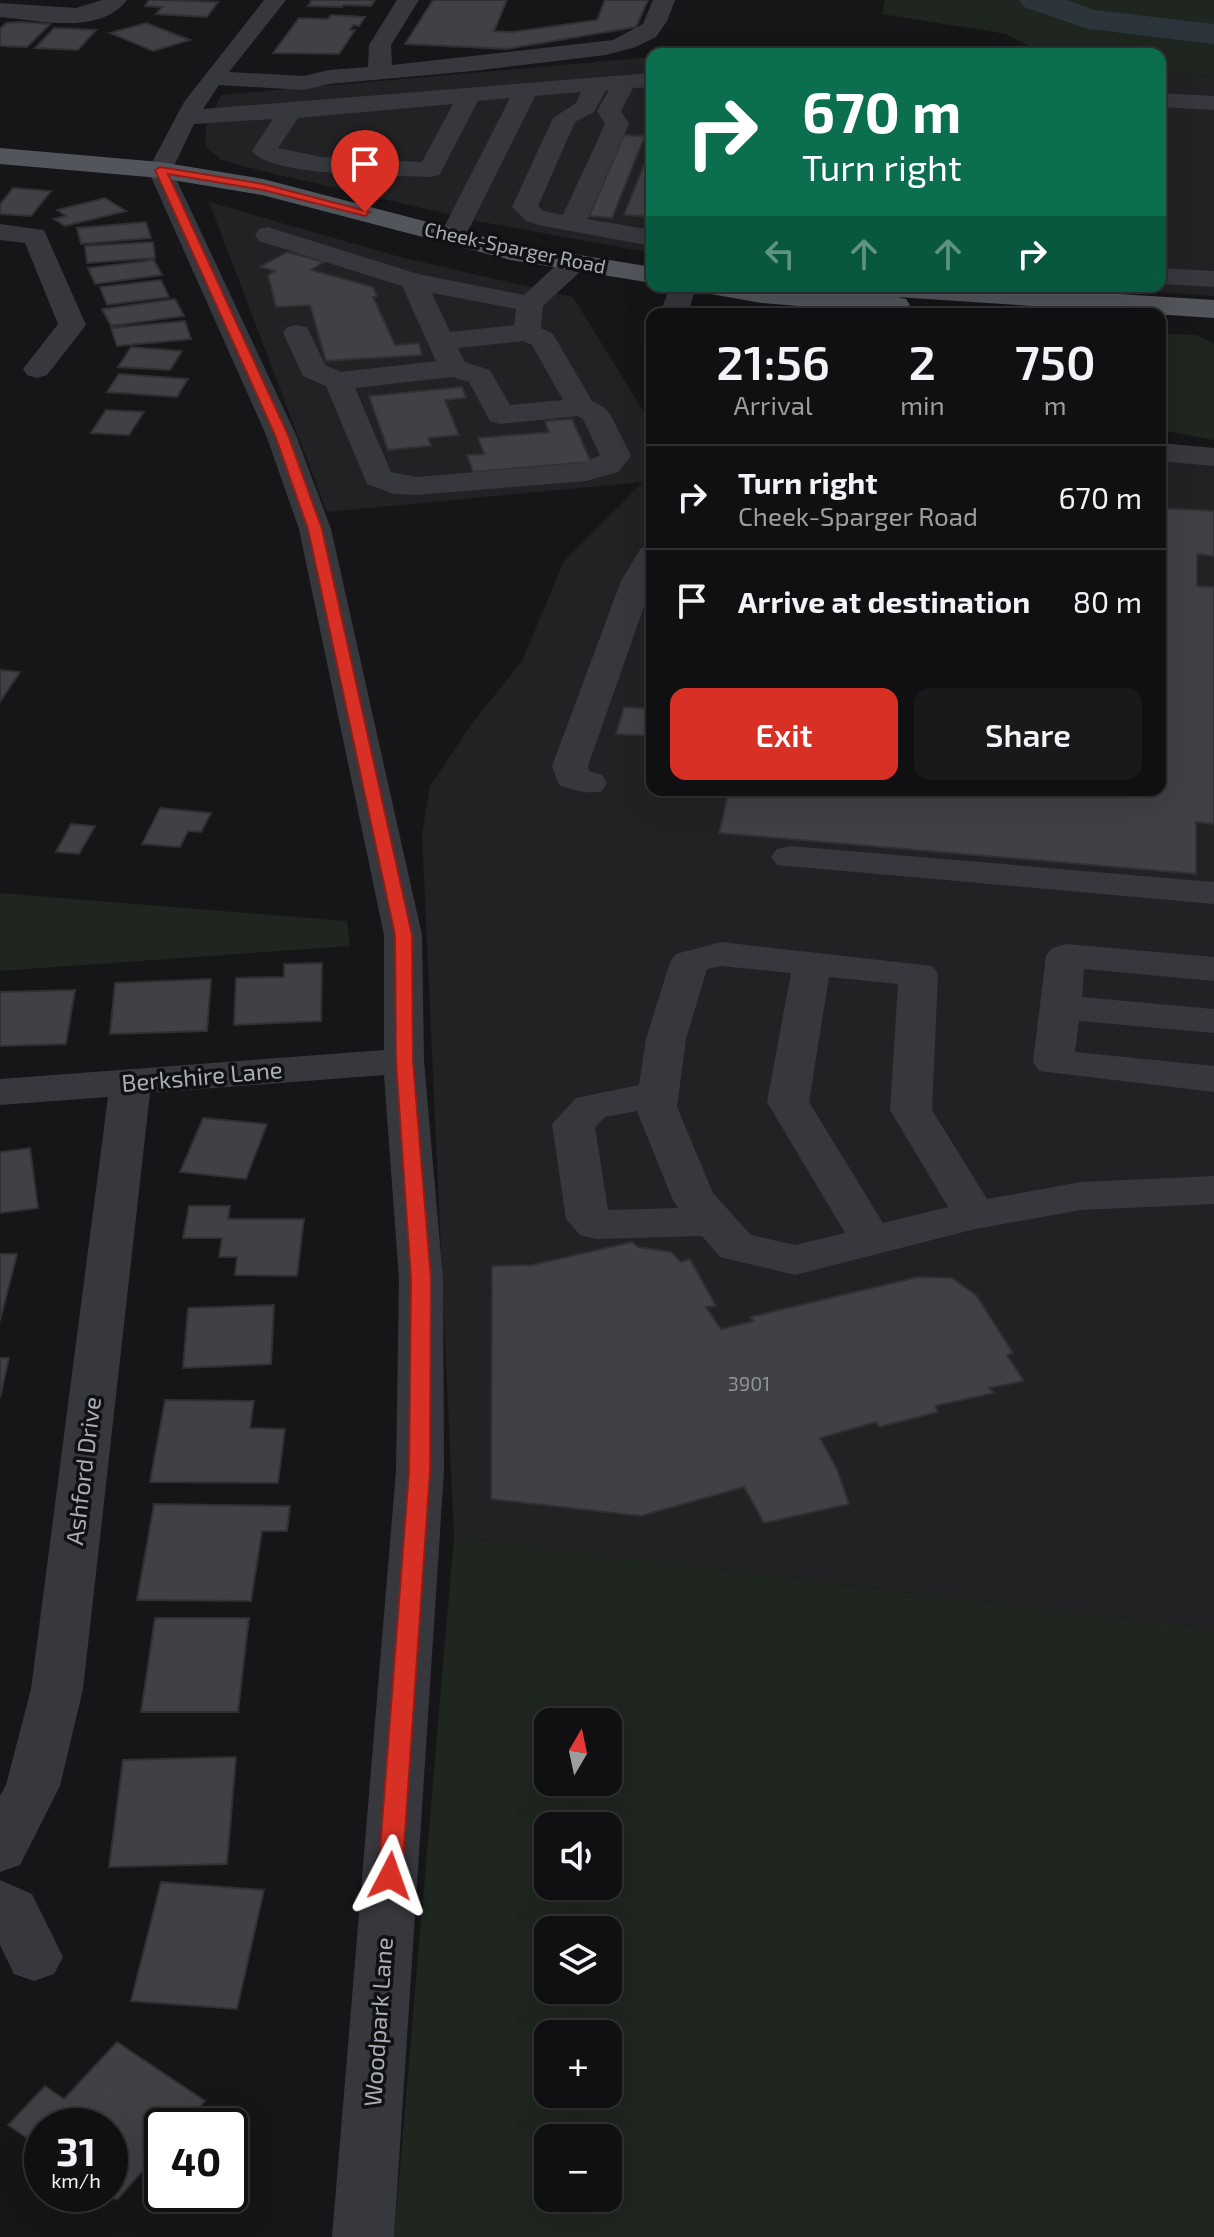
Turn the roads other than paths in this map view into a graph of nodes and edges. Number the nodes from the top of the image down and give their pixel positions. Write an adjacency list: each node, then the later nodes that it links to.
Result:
1 (116, 0): 5 (street)
2 (275, 0): 6 (street)
3 (408, 0): 7 (street)
4 (664, 0): 7 (street)
5 (0, 10)
6 (219, 72): 7 (street); 16 (street)
7 (380, 73)
8 (646, 80): 9 (street)
9 (625, 82): 10 (street); 19 (street)
10 (597, 84): 11 (street); 19 (street)
11 (527, 89): 12 (street); 22 (street)
12 (470, 95): 15 (street); 15 (street)
13 (1166, 100): 14 (street)
14 (1214, 103)
15 (289, 113): 16 (street)
16 (186, 117): 18 (street)
17 (0, 156): 18 (main road, Cheek-Sparger Road)
18 (160, 170): 22 (main road, Cheek-Sparger Road); 53 (street, Woodpark Lane)
19 (571, 225): 23 (street)
20 (0, 232): 40 (street)
21 (268, 235): 28 (street)
22 (452, 237): 24 (main road, Cheek-Sparger Road)
23 (646, 237)
24 (574, 263): 25 (main road, Cheek-Sparger Road); 34 (street)
25 (646, 274)
26 (1166, 276): 27 (street)
27 (1214, 279)
28 (413, 281): 34 (street); 38 (street)
29 (748, 292): 31 (main road)
30 (926, 292): 31 (main road)
31 (977, 297): 32 (main road); 33 (main road)
32 (1006, 308)
33 (1214, 309)
34 (528, 318): 38 (street); 42 (street)
35 (1166, 323): 36 (main road)
36 (1214, 327)
37 (297, 333): 41 (street)
38 (440, 341): 39 (street)
39 (453, 368): 41 (street); 42 (street)
40 (37, 369)
41 (338, 381): 42 (street)
42 (581, 407)
43 (1166, 453): 44 (street)
44 (1214, 457)
45 (646, 565): 46 (street)
46 (589, 783)
47 (790, 857): 48 (street)
48 (1214, 893)
49 (812, 963): 57 (street); 59 (street); 61 (street)
50 (1214, 969): 51 (street)
51 (1061, 1007): 52 (street); 54 (street)
52 (1214, 1021)
53 (404, 1061): 55 (street, Berkshire Lane); 65 (street, Woodpark Lane)
54 (1214, 1079)
55 (130, 1084): 56 (street, Berkshire Lane); 62 (street, Ashford Drive)
56 (0, 1092)
57 (658, 1094): 60 (street); 60 (street)
58 (1214, 1190): 59 (street)
59 (975, 1215): 61 (street)
60 (713, 1221): 61 (street)
61 (871, 1240)
62 (0, 1849)
63 (0, 1904): 64 (street)
64 (34, 1957)
65 (363, 2237)

